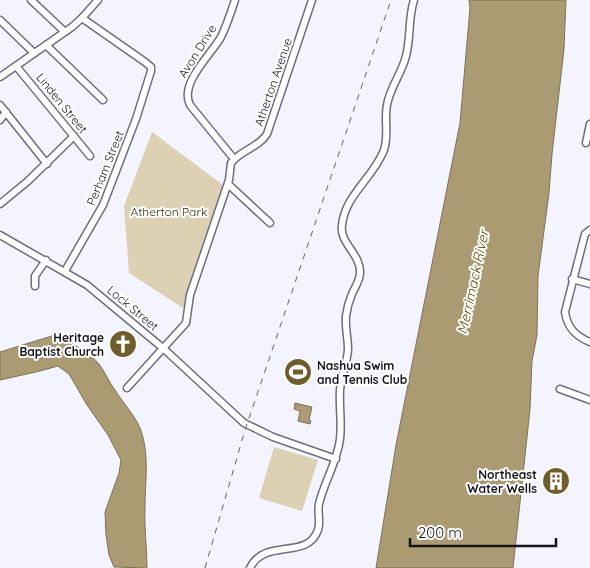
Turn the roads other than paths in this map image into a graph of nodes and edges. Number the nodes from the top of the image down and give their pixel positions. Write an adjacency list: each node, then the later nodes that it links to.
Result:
1 (31, 0): 8 (street)
2 (98, 0): 6 (street)
3 (235, 0): 21 (street, Avon Drive)
4 (312, 0): 21 (street, Atherton Avenue)
5 (414, 0): 38 (street)
6 (82, 18): 8 (street); 29 (street, Perham Street)
7 (0, 20): 10 (street)
8 (65, 32): 9 (street)
9 (46, 45): 10 (street); 13 (street)
10 (34, 53): 11 (street)
11 (16, 66): 12 (street); 18 (street, Linden Street)
12 (0, 77)
13 (103, 100)
14 (0, 105): 15 (street)
15 (6, 112): 16 (street); 22 (street)
16 (0, 120)
17 (590, 124): 19 (street)
18 (74, 136): 20 (street, Linden Street); 22 (street)
19 (586, 143)
20 (90, 156)
21 (234, 159): 23 (street)
22 (47, 164): 24 (street)
23 (228, 184): 25 (street); 34 (street)
24 (0, 204)
25 (270, 223)
26 (590, 230): 30 (street)
27 (0, 235): 28 (street, Lock Street)
28 (46, 260): 29 (street, Lock Street); 32 (street)
29 (65, 271): 34 (street, Lock Street)
30 (572, 279): 31 (street); 33 (street)
31 (590, 284)
32 (35, 286)
33 (590, 342)
34 (164, 349): 35 (street); 38 (street, Lock Street)
35 (127, 388)
36 (560, 389): 37 (street)
37 (590, 400)
38 (336, 459): 39 (street)
39 (250, 568)

